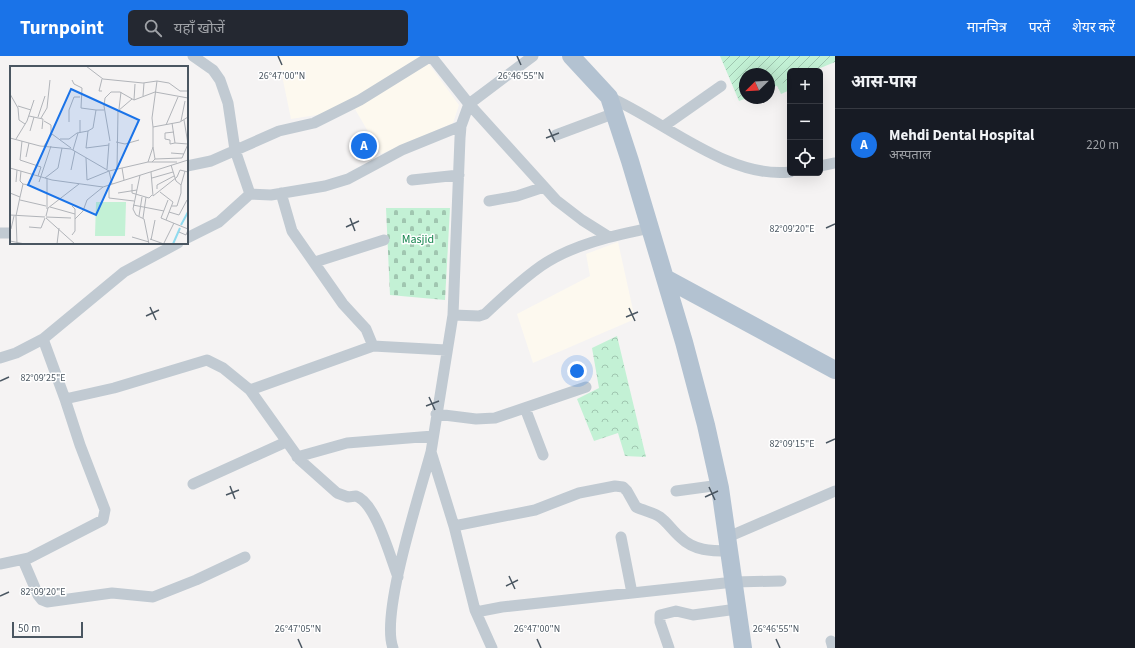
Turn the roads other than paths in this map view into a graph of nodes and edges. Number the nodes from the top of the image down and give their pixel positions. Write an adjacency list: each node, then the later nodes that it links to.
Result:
1 (193, 56): 11 (street)
2 (431, 56): 6 (street); 11 (street)
3 (533, 56): 6 (street)
4 (576, 57): 7 (main road)
5 (721, 86): 9 (street)
6 (469, 104): 8 (street); 18 (street)
7 (612, 105): 9 (street); 10 (street); 22 (main road)
8 (462, 126): 16 (street); 19 (street)
9 (664, 126): 15 (street)
10 (556, 135)
11 (235, 150): 14 (street); 20 (street)
12 (835, 163): 13 (street)
13 (823, 165)
14 (188, 166)
15 (787, 172)
16 (459, 175): 17 (street); 29 (street)
17 (412, 180)
18 (544, 187): 21 (street); 23 (street)
19 (281, 193): 20 (street); 27 (street)
20 (250, 194): 24 (street)
21 (489, 201)
22 (650, 228): 23 (street); 28 (main road)
23 (609, 237): 29 (street)
24 (188, 238)
25 (384, 240): 27 (street)
26 (176, 244): 30 (street)
27 (315, 262): 31 (street)
28 (665, 278): 34 (main road); 46 (main road)
29 (453, 315): 32 (street)
30 (43, 339): 33 (street); 37 (street)
31 (373, 346): 32 (street); 36 (street)
32 (446, 350): 39 (street)
33 (0, 358)
34 (835, 370)
35 (586, 387): 38 (street)
36 (250, 390): 37 (street); 41 (street)
37 (65, 398): 53 (street)
38 (525, 408): 39 (street); 43 (street)
39 (436, 414): 40 (street)
40 (433, 436): 42 (street); 44 (street)
41 (286, 442): 44 (street); 45 (street)
42 (431, 452): 49 (street); 55 (street)
43 (543, 455)
44 (297, 458): 55 (street)
45 (193, 484)
46 (720, 485): 47 (street); 51 (main road)
47 (676, 491)
48 (835, 491): 51 (street)
49 (454, 526): 51 (street); 60 (street)
50 (621, 537): 58 (street)
51 (729, 544): 57 (main road)
52 (245, 557): 53 (street)
53 (23, 560): 54 (street)
54 (0, 564)
55 (398, 577): 61 (street)
56 (781, 581): 57 (street)
57 (734, 582): 58 (street); 59 (main road)
58 (632, 593): 60 (street)
59 (737, 609): 63 (street); 64 (main road)
60 (476, 612): 62 (street)
61 (393, 648)
62 (492, 648)
63 (669, 648)
64 (743, 648)

